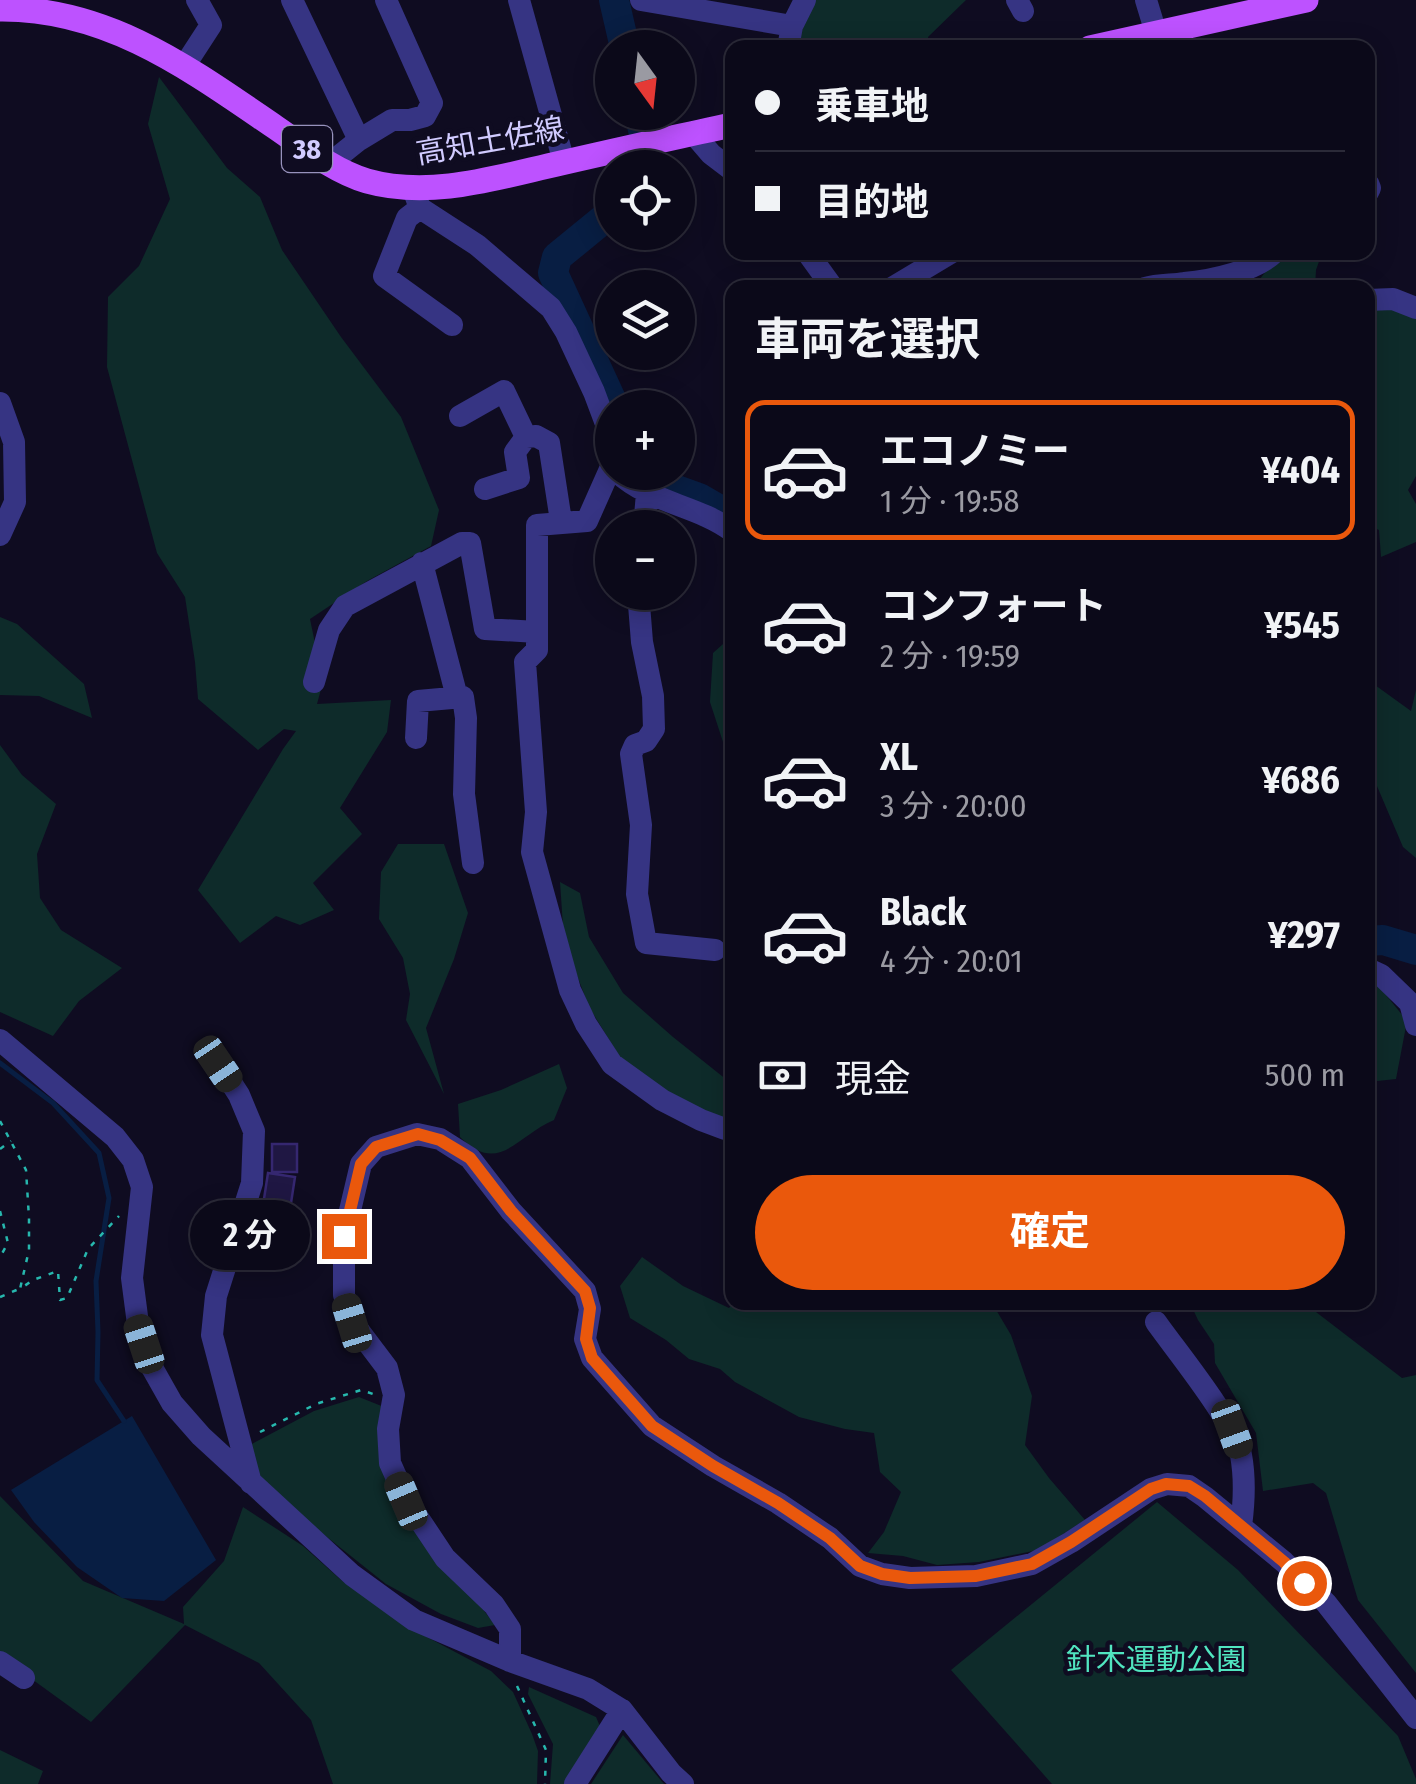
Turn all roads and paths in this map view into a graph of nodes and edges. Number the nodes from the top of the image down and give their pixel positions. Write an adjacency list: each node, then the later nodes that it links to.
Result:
1 (197, 0): 13 (street)
2 (292, 0): 16 (street)
3 (386, 0): 16 (street)
4 (520, 0): 17 (street)
5 (641, 0): 11 (street)
6 (805, 0): 11 (street)
7 (1146, 0): 10 (street)
8 (1306, 0): 10 (main road)
9 (13, 6): 13 (main road, 高知土佐線 / 38)
10 (1156, 34): 12 (main road)
11 (790, 37)
12 (1128, 40)
13 (185, 65): 18 (main road, 高知土佐線 / 38)
14 (725, 127): 15 (main road, 高知土佐線 / 38)
15 (693, 134): 17 (main road, 高知土佐線 / 38); 19 (street)
16 (359, 140): 18 (street)
17 (564, 162): 20 (main road, 高知土佐線 / 38)
18 (329, 164): 20 (main road, 高知土佐線 / 38)
19 (725, 165)
20 (417, 198): 27 (street); 28 (street)
21 (939, 260): 23 (street)
22 (1267, 260): 24 (street)
23 (905, 280)
24 (1201, 280)
25 (1375, 300): 26 (street)
26 (1416, 308)
27 (452, 325)
28 (595, 395)
29 (0, 403): 39 (street)
30 (460, 416): 31 (street)
31 (526, 437): 32 (street); 37 (street)
32 (486, 488)
33 (604, 490): 37 (street)
34 (642, 490): 35 (street)
35 (647, 493): 36 (street); 38 (street)
36 (646, 510)
37 (561, 522): 42 (street)
38 (725, 526)
39 (0, 534)
40 (422, 563): 42 (street); 43 (street); 44 (street)
41 (639, 610): 47 (street)
42 (537, 632): 53 (street)
43 (314, 682)
44 (457, 697): 45 (street); 46 (street)
45 (416, 738)
46 (472, 863)
47 (715, 950)
48 (1375, 972): 49 (street)
49 (1416, 1026)
50 (0, 1040): 64 (street)
51 (218, 1064): 63 (street)
52 (0, 1120): 54 (path)
53 (725, 1128)
54 (11, 1140): 55 (path); 59 (path)
55 (0, 1149)
56 (0, 1211): 58 (path)
57 (120, 1214): 59 (path)
58 (0, 1258)
59 (20, 1288): 60 (path)
60 (0, 1298)
61 (1156, 1322): 65 (street)
62 (392, 1402): 63 (path); 65 (street); 66 (street)
63 (240, 1443): 64 (street)
64 (251, 1483): 66 (street)
65 (1241, 1526): 70 (street)
66 (510, 1661): 69 (street); 71 (path)
67 (0, 1662): 68 (street)
68 (24, 1678)
69 (622, 1710): 72 (street); 73 (street)
70 (1416, 1718)
71 (545, 1784)
72 (575, 1784)
73 (683, 1784)

